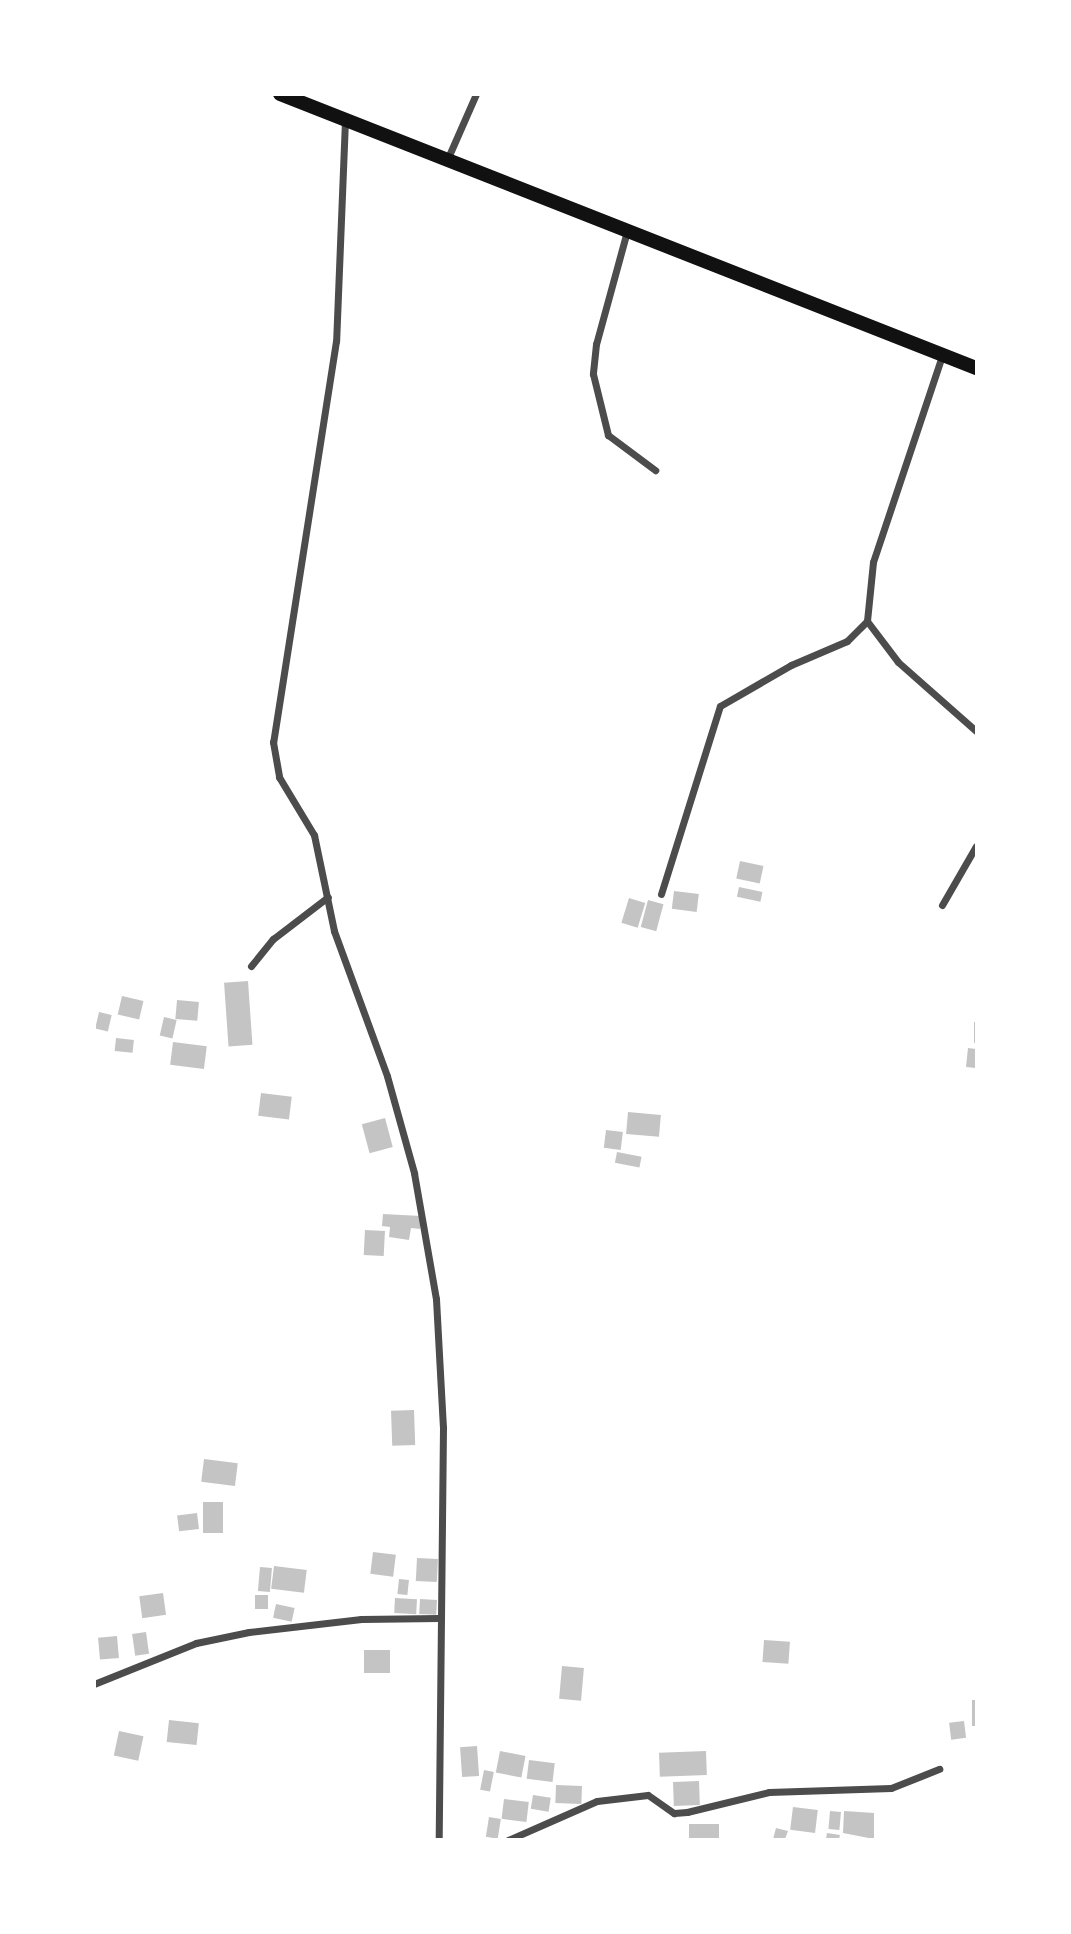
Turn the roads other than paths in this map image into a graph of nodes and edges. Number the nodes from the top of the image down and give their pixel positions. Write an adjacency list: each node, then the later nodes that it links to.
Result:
1 (280, 94): 3 (highway)
2 (476, 94): 4 (street)
3 (345, 120): 4 (highway); 13 (street)
4 (447, 160): 5 (highway)
5 (627, 230): 6 (highway); 8 (street)
6 (942, 356): 7 (highway); 9 (street)
7 (976, 368)
8 (655, 470)
9 (867, 621): 10 (street); 12 (street)
10 (976, 731)
11 (976, 846): 14 (street)
12 (661, 894)
13 (328, 897): 15 (street); 16 (street)
14 (942, 905)
15 (251, 966)
16 (439, 1618): 17 (street); 19 (street)
17 (94, 1684)
18 (939, 1769): 20 (street)
19 (439, 1839)
20 (508, 1839)

